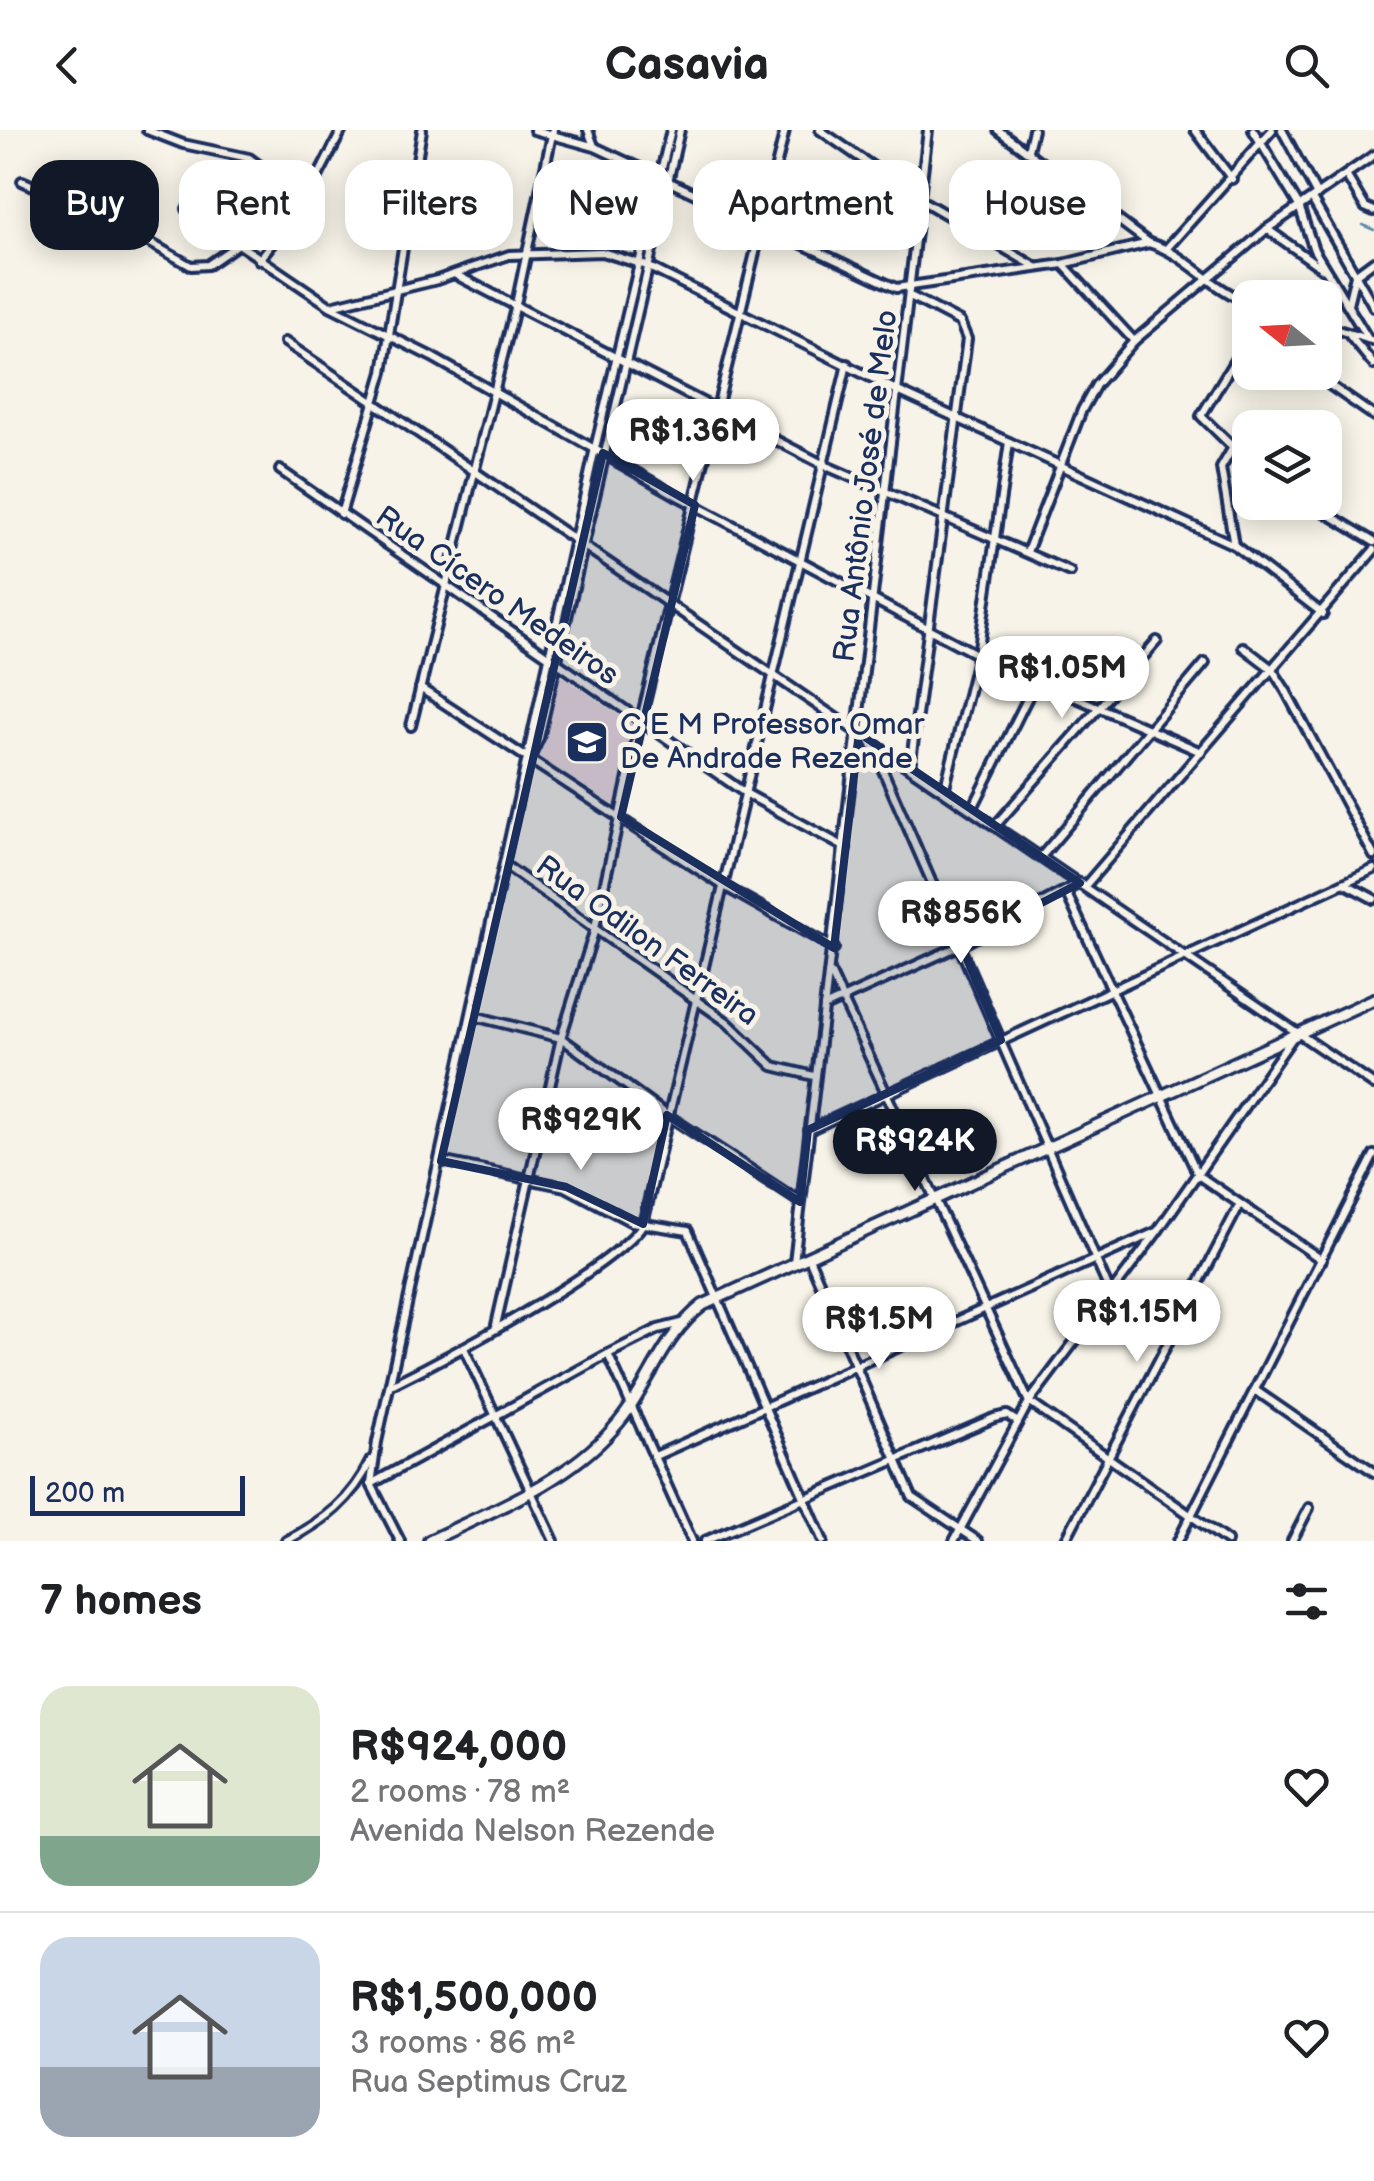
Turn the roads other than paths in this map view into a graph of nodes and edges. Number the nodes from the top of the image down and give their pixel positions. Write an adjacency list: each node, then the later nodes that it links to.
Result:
1 (148, 130): 22 (street)
2 (342, 130): 29 (street)
3 (422, 130): 58 (street)
4 (534, 130): 17 (street)
5 (588, 130): 19 (street)
6 (671, 130): 24 (street)
7 (680, 130): 25 (street)
8 (785, 130): 26 (street)
9 (820, 130): 27 (street)
10 (928, 130): 28 (street, Rua Antônio José de Melo)
11 (998, 130): 20 (street)
12 (1033, 130): 20 (street)
13 (1194, 130): 31 (street)
14 (1253, 130): 18 (street)
15 (1272, 130): 18 (street)
16 (1282, 130): 33 (street)
17 (552, 132): 19 (street); 47 (street)
18 (1262, 146): 31 (street); 35 (street)
19 (595, 148): 23 (street)
20 (1028, 150): 38 (street)
21 (1374, 155): 30 (street)
22 (252, 160)
23 (621, 160)
24 (666, 160)
25 (670, 160)
26 (777, 160)
27 (863, 160)
28 (925, 160)
29 (325, 163)
30 (1346, 175): 33 (street); 36 (street)
31 (1232, 178): 39 (street)
32 (22, 181): 40 (street)
33 (1315, 197): 35 (street); 54 (street)
34 (929, 205): 52 (street)
35 (1299, 206): 37 (street); 53 (street)
36 (1374, 211)
37 (1268, 228): 53 (street); 56 (street)
38 (1149, 243): 39 (street); 51 (street)
39 (1167, 248): 56 (street)
40 (229, 250)
41 (246, 250): 48 (street)
42 (268, 250): 48 (street)
43 (646, 250): 50 (street)
44 (755, 250): 65 (street)
45 (814, 250): 57 (street)
46 (915, 250): 57 (street, Rua Antônio José de Melo)
47 (528, 253): 50 (street); 55 (street); 61 (street)
48 (260, 260): 63 (street)
49 (1374, 261): 54 (street)
50 (643, 264): 65 (street); 72 (street); 73 (street)
51 (1063, 264): 52 (street); 70 (street)
52 (1037, 268): 57 (street)
53 (1326, 271): 62 (street)
54 (1355, 274): 62 (street); 64 (street)
55 (455, 275): 58 (street); 61 (street)
56 (1206, 280): 59 (street); 70 (street)
57 (911, 286): 60 (street, Rua Antônio José de Melo)
58 (398, 289): 63 (street); 68 (street)
59 (1232, 294)
60 (912, 297): 78 (street, Rua Antônio José de Melo); 83 (street)
61 (516, 304): 72 (street); 79 (street)
62 (1348, 304): 69 (street)
63 (330, 306): 68 (street)
64 (1374, 306)
65 (741, 314): 75 (street); 81 (street)
66 (1342, 333): 67 (street)
67 (1349, 336): 69 (street); 76 (street)
68 (389, 338): 79 (street); 80 (street)
69 (1371, 340)
70 (1134, 341): 88 (street)
71 (285, 342): 80 (street)
72 (617, 356): 73 (street); 86 (street)
73 (626, 360): 81 (street); 86 (street)
74 (1232, 362): 85 (street)
75 (847, 364): 78 (street); 87 (street)
76 (1374, 366)
77 (1337, 390): 82 (street)
78 (900, 392): 83 (street); 91 (street, Rua Antônio José de Melo)
79 (494, 395): 86 (street); 90 (street)
80 (374, 404): 90 (street); 93 (street)
81 (717, 410): 87 (street); 92 (street)
82 (1374, 416)
83 (956, 417): 84 (street); 94 (street)
84 (1009, 442): 88 (street); 96 (street)
85 (1232, 449): 98 (street)
86 (599, 451): 92 (street); 97 (street)
87 (824, 465): 91 (street); 101 (street)
88 (1060, 466): 98 (street); 100 (street)
89 (280, 470): 93 (street, Rua Cícero Medeiros)
90 (474, 472): 97 (street); 103 (street)
91 (886, 490): 94 (street); 104 (street, Rua Antônio José de Melo)
92 (695, 505): 101 (street); 105 (street)
93 (340, 515): 103 (street, Rua Cícero Medeiros)
94 (944, 516): 96 (street); 107 (street)
95 (1335, 520): 99 (street)
96 (995, 540): 100 (street); 110 (street)
97 (579, 544): 105 (street); 111 (street)
98 (1234, 545): 106 (street)
99 (1374, 546): 106 (street)
100 (1028, 552): 102 (street)
101 (801, 562): 104 (street); 114 (street)
102 (1070, 572)
103 (446, 588): 111 (street, Rua Cícero Medeiros); 116 (street)
104 (874, 597): 107 (street); 121 (street, Rua Antônio José de Melo)
105 (671, 606): 114 (street); 118 (street)
106 (1323, 614): 113 (street)
107 (928, 628): 110 (street); 125 (street)
108 (1157, 641): 117 (street)
109 (1242, 646): 113 (street)
110 (978, 654): 115 (street); 126 (street)
111 (552, 661): 118 (street, Rua Cícero Medeiros); 124 (street)
112 (1205, 663): 120 (street)
113 (1272, 669): 123 (street); 132 (street)
114 (774, 675): 121 (street); 127 (street)
115 (1036, 680): 117 (street); 128 (street)
116 (420, 688): 119 (street); 124 (street)
117 (1099, 707): 120 (street); 130 (street)
118 (640, 723): 127 (street, Rua Cícero Medeiros); 129 (street)
119 (411, 726)
120 (1148, 728): 123 (street); 133 (street)
121 (859, 733): 122 (street); 131 (street, Rua Antônio José de Melo)
122 (870, 742): 125 (street); 142 (street)
123 (1201, 752): 138 (street)
124 (529, 759): 129 (street); 134 (street)
125 (910, 768): 126 (street)
126 (944, 791): 128 (street)
127 (744, 793): 131 (street, Rua Cícero Medeiros); 137 (street)
128 (972, 810): 130 (street)
129 (620, 817): 137 (street); 141 (street)
130 (995, 826): 133 (street)
131 (846, 848): 143 (street, Rua Antônio José de Melo)
132 (1374, 856)
133 (1041, 857): 138 (street)
134 (506, 866): 141 (street, Rua Odilon Ferreira); 151 (street)
135 (1374, 868): 136 (street)
136 (1343, 883): 140 (street); 144 (street)
137 (722, 885): 143 (street); 147 (street)
138 (1082, 885): 139 (street); 144 (street)
139 (1066, 892): 142 (street); 146 (street)
140 (1374, 899)
141 (594, 932): 147 (street, Rua Odilon Ferreira); 153 (street)
142 (961, 946): 149 (street); 154 (street)
143 (834, 948): 145 (street, Rua Antônio José de Melo)
144 (1187, 956): 146 (street); 152 (street)
145 (830, 973): 149 (street); 150 (street, Rua Antônio José de Melo)
146 (1112, 992): 154 (street); 158 (street)
147 (694, 999): 155 (street, Rua Odilon Ferreira); 159 (street)
148 (1374, 999): 152 (main road)
149 (844, 1002): 150 (street); 157 (street)
150 (824, 1007): 155 (street, Rua Antônio José de Melo)
151 (474, 1016): 153 (street); 163 (street)
152 (1298, 1035): 156 (street); 158 (main road); 164 (street)
153 (561, 1038): 159 (street); 165 (street)
154 (1001, 1040): 157 (street); 161 (street)
155 (814, 1076): 160 (street, Rua Antônio José de Melo)
156 (1374, 1084)
157 (890, 1094): 160 (street); 166 (street)
158 (1160, 1098): 161 (main road); 164 (street)
159 (667, 1115): 167 (street); 169 (street)
160 (808, 1130): 167 (street, Rua Antônio José de Melo)
161 (1050, 1148): 166 (main road); 171 (street)
162 (1374, 1155): 173 (street)
163 (441, 1161): 165 (street); 184 (street)
164 (1198, 1174): 168 (street); 170 (street)
165 (528, 1178): 169 (street); 179 (street)
166 (937, 1200): 172 (main road); 177 (street)
167 (800, 1202): 174 (street, Rua Antônio José de Melo)
168 (1240, 1204): 173 (street); 180 (street)
169 (643, 1224): 176 (street); 179 (street)
170 (1157, 1232): 171 (street); 175 (street)
171 (1096, 1256): 175 (street); 177 (street)
172 (808, 1258): 174 (main road); 183 (street)
173 (1322, 1260): 185 (street)
174 (794, 1264): 176 (main road)
175 (1110, 1292): 180 (street); 186 (street)
176 (717, 1298): 178 (main road); 188 (street)
177 (986, 1311): 183 (street); 186 (street)
178 (682, 1324): 182 (street); 187 (main road)
179 (496, 1325): 181 (street)
180 (1175, 1334): 193 (street)
181 (464, 1348): 184 (street); 189 (street)
182 (608, 1354): 187 (street); 189 (street)
183 (857, 1367): 188 (street); 194 (street)
184 (393, 1384): 191 (street)
185 (1255, 1390): 195 (street); 200 (street)
186 (1029, 1402): 190 (street); 193 (street)
187 (633, 1405): 192 (street); 197 (main road)
188 (765, 1410): 192 (street); 198 (street)
189 (494, 1415): 196 (street); 197 (street)
190 (1018, 1422): 194 (street); 201 (street)
191 (376, 1450): 196 (street); 202 (street)
192 (656, 1456): 206 (street)
193 (1107, 1458): 200 (street); 211 (street)
194 (896, 1460): 198 (street); 201 (street)
195 (1374, 1472)
196 (371, 1484): 203 (street)
197 (533, 1490): 204 (main road); 205 (street)
198 (805, 1500): 207 (street); 208 (street)
199 (1309, 1508): 214 (street)
200 (1190, 1518): 212 (street); 213 (street)
201 (960, 1528): 209 (street); 210 (street)
202 (286, 1541)
203 (400, 1541)
204 (429, 1541)
205 (554, 1541)
206 (692, 1541)
207 (705, 1541)
208 (823, 1541)
209 (954, 1541)
210 (978, 1541)
211 (1065, 1541)
212 (1178, 1541)
213 (1226, 1541)
214 (1292, 1541)

